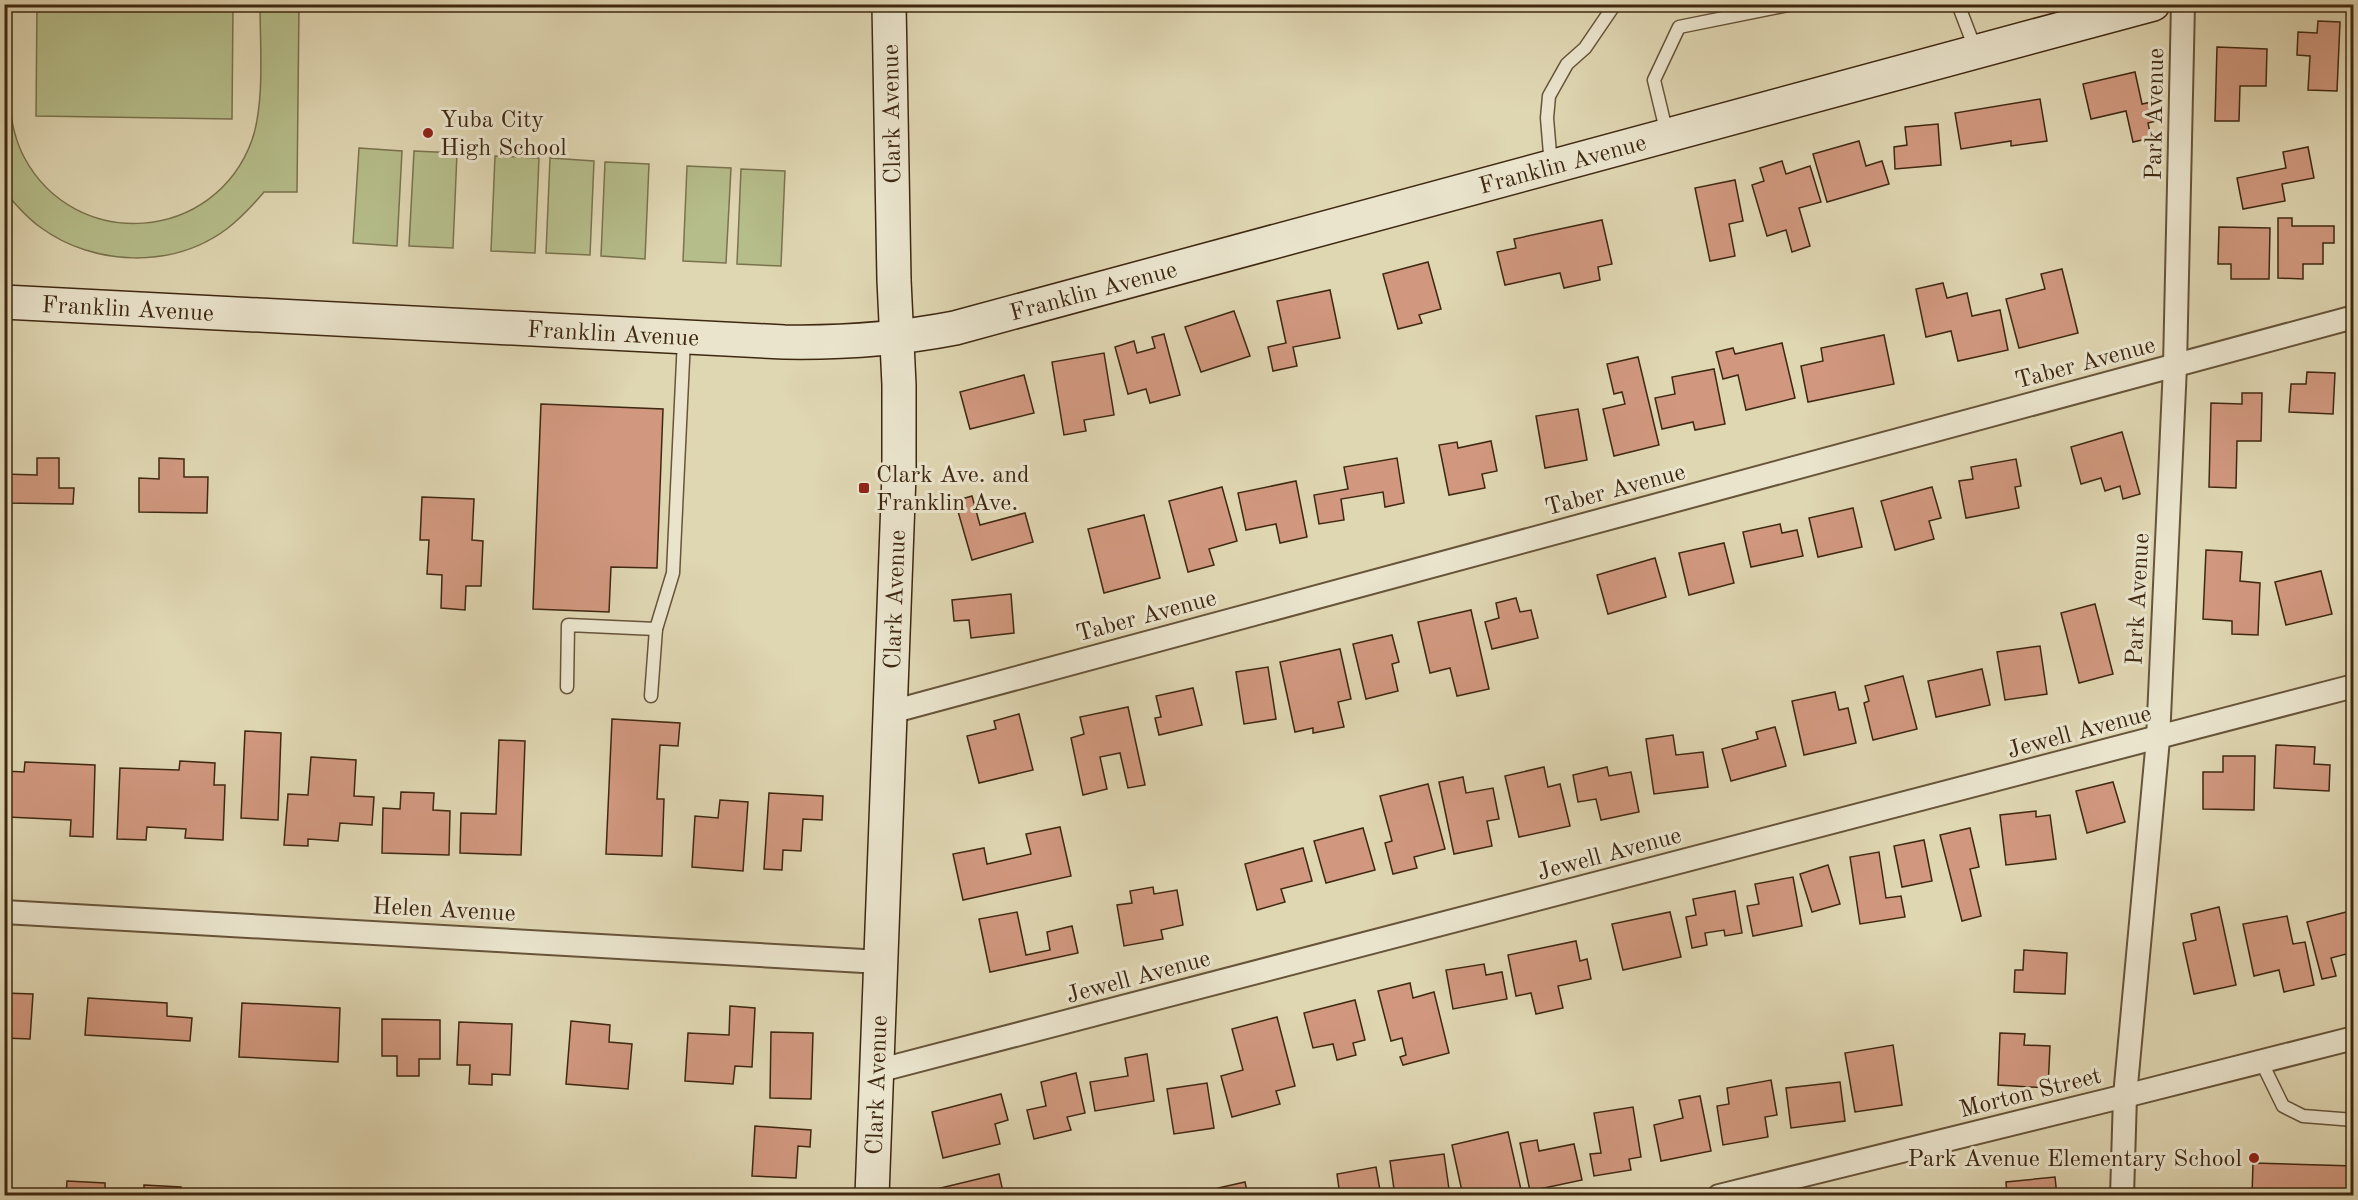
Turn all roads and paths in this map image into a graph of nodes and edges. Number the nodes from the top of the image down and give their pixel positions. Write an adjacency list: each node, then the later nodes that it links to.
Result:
1 (889, 4): 13 (street, Clark Avenue)
2 (1793, 4): 8 (lane)
3 (1958, 4): 7 (lane)
4 (2153, 4): 7 (street, Franklin Avenue)
5 (2183, 4): 14 (street, Park Avenue)
6 (1608, 6): 9 (lane)
7 (1977, 52): 8 (street, Franklin Avenue)
8 (1668, 136): 9 (street, Franklin Avenue)
9 (1551, 167): 13 (street, Franklin Avenue)
10 (4, 302): 12 (street, Franklin Avenue)
11 (2354, 317): 14 (street, Taber Avenue)
12 (684, 337): 13 (street, Franklin Avenue); 15 (lane)
13 (897, 338): 19 (street, Clark Avenue)
14 (2175, 366): 19 (street, Taber Avenue); 20 (street, Park Avenue)
15 (656, 629): 17 (lane); 18 (lane)
16 (2354, 686): 20 (street, Jewell Avenue)
17 (567, 687)
18 (651, 696)
19 (891, 712): 22 (street, Clark Avenue)
20 (2158, 739): 25 (street, Jewell Avenue); 26 (street, Park Avenue)
21 (4, 912): 22 (street, Helen Avenue)
22 (881, 962): 25 (street, Clark Avenue)
23 (2354, 1038): 24 (street, Morton Street)
24 (2261, 1061): 26 (street, Morton Street); 27 (lane)
25 (877, 1071): 28 (street, Clark Avenue)
26 (2125, 1096): 29 (street, Morton Street); 30 (street, Park Avenue)
27 (2354, 1120)
28 (872, 1196)
29 (1719, 1196)
30 (2122, 1196)

